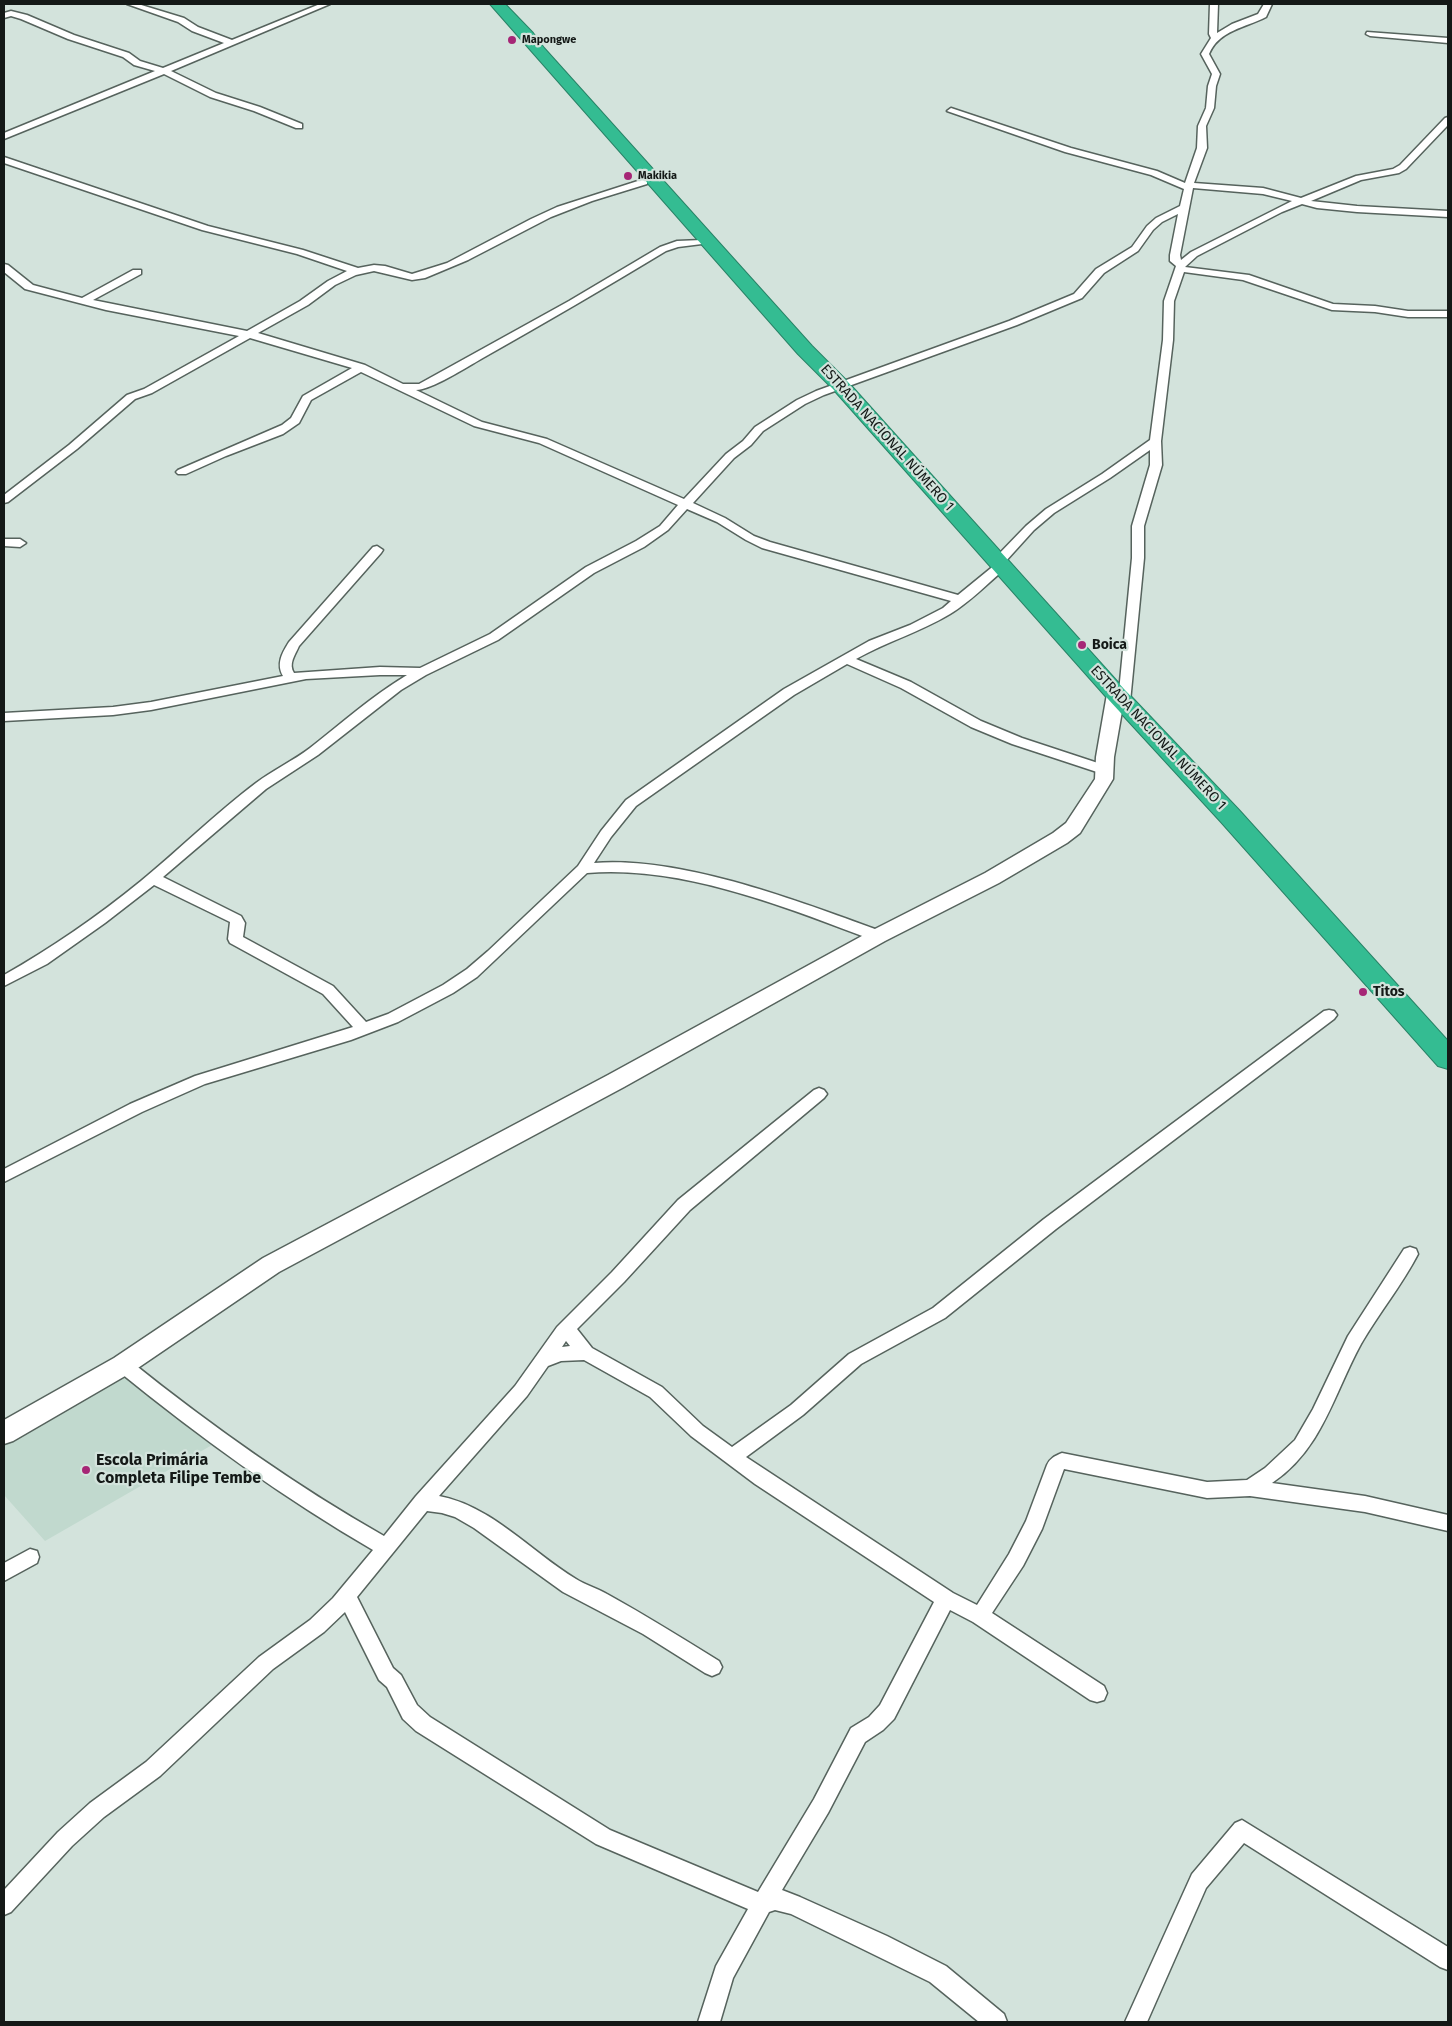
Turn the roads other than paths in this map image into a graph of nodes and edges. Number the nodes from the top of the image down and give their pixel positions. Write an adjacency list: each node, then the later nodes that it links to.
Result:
1 (131, 4): 10 (street)
2 (326, 4): 10 (street)
3 (497, 4): 32 (highway, ESTRADA NACIONAL NÚMERO 1)
4 (1214, 4): 8 (street)
5 (1268, 4): 8 (street)
6 (4, 16): 11 (street)
7 (1370, 34): 9 (street)
8 (1215, 38): 19 (street)
9 (1448, 41)
10 (233, 43): 11 (street)
11 (165, 71): 14 (street); 16 (street)
12 (951, 111): 19 (street)
13 (1448, 120): 15 (street)
14 (299, 126)
15 (1444, 131): 20 (street)
16 (4, 136)
17 (4, 160): 26 (street)
18 (644, 182): 26 (street)
19 (1188, 186): 20 (street); 21 (street)
20 (1303, 201): 22 (street); 25 (street)
21 (1185, 207): 25 (street); 32 (street)
22 (1448, 214)
23 (699, 242): 33 (street)
24 (4, 267): 28 (street)
25 (1180, 267): 29 (street); 34 (street)
26 (357, 271): 30 (street)
27 (137, 272): 28 (street)
28 (84, 302): 30 (street)
29 (1448, 314)
30 (248, 334): 31 (street); 38 (street)
31 (361, 367): 33 (street); 37 (street)
32 (840, 385): 39 (street); 43 (highway, ESTRADA NACIONAL NÚMERO 1)
33 (400, 387): 39 (street)
34 (1155, 441): 35 (street); 36 (street)
35 (1129, 459): 36 (street); 43 (street)
36 (1156, 465): 48 (street)
37 (182, 472)
38 (4, 500)
39 (684, 506): 44 (street); 46 (street)
40 (4, 542): 41 (street)
41 (20, 543)
42 (377, 550): 47 (street)
43 (1001, 563): 44 (street); 48 (highway, ESTRADA NACIONAL NÚMERO 1)
44 (961, 600): 45 (street)
45 (847, 660): 50 (street); 51 (street)
46 (422, 672): 47 (street); 52 (street)
47 (290, 677): 49 (street)
48 (1120, 698): 50 (street); 57 (highway, ESTRADA NACIONAL NÚMERO 1)
49 (4, 716)
50 (1105, 770): 53 (street)
51 (583, 869): 53 (street); 56 (street)
52 (153, 878): 54 (street); 56 (street)
53 (878, 936): 64 (street)
54 (4, 981)
55 (1329, 1015): 66 (street)
56 (363, 1029): 59 (street)
57 (1448, 1059)
58 (819, 1094): 61 (street)
59 (4, 1176)
60 (1410, 1254): 67 (street)
61 (566, 1329): 62 (street); 63 (street)
62 (586, 1353): 63 (street); 66 (street)
63 (543, 1361): 68 (street)
64 (123, 1365): 65 (street); 70 (street)
65 (4, 1433)
66 (732, 1457): 73 (street)
67 (1250, 1488): 69 (street); 75 (street)
68 (422, 1502): 70 (street); 76 (street)
69 (1448, 1523)
70 (387, 1548): 74 (street)
71 (30, 1558): 72 (street)
72 (4, 1573)
73 (946, 1599): 75 (street); 78 (street)
74 (351, 1605): 78 (street); 79 (street)
75 (980, 1616): 77 (street)
76 (712, 1667)
77 (1098, 1693)
78 (762, 1904): 81 (street); 82 (street)
79 (4, 1905)
80 (1448, 1959): 83 (street)
81 (710, 2022)
82 (995, 2022)
83 (1136, 2022)

